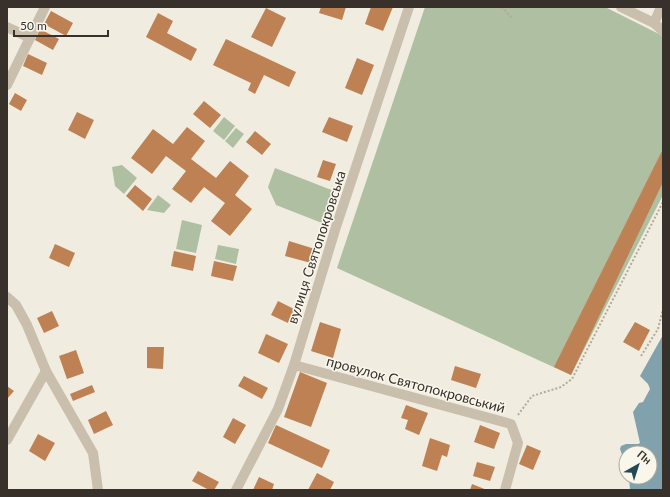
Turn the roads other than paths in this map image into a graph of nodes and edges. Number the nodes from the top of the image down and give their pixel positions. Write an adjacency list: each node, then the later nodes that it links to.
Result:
1 (45, 7): 8 (street)
2 (409, 7): 11 (street, вулиця Святопокровська)
3 (621, 7): 5 (street)
4 (661, 7): 5 (street)
5 (654, 23): 7 (street)
6 (7, 27): 8 (street)
7 (663, 31)
8 (30, 38): 9 (street)
9 (7, 85)
10 (7, 297): 12 (street)
11 (294, 365): 15 (street, вулиця Святопокровська); 16 (street, провулок Святопокровський)
12 (46, 371): 13 (street); 14 (street)
13 (7, 440)
14 (98, 490)
15 (236, 490)
16 (505, 490)

